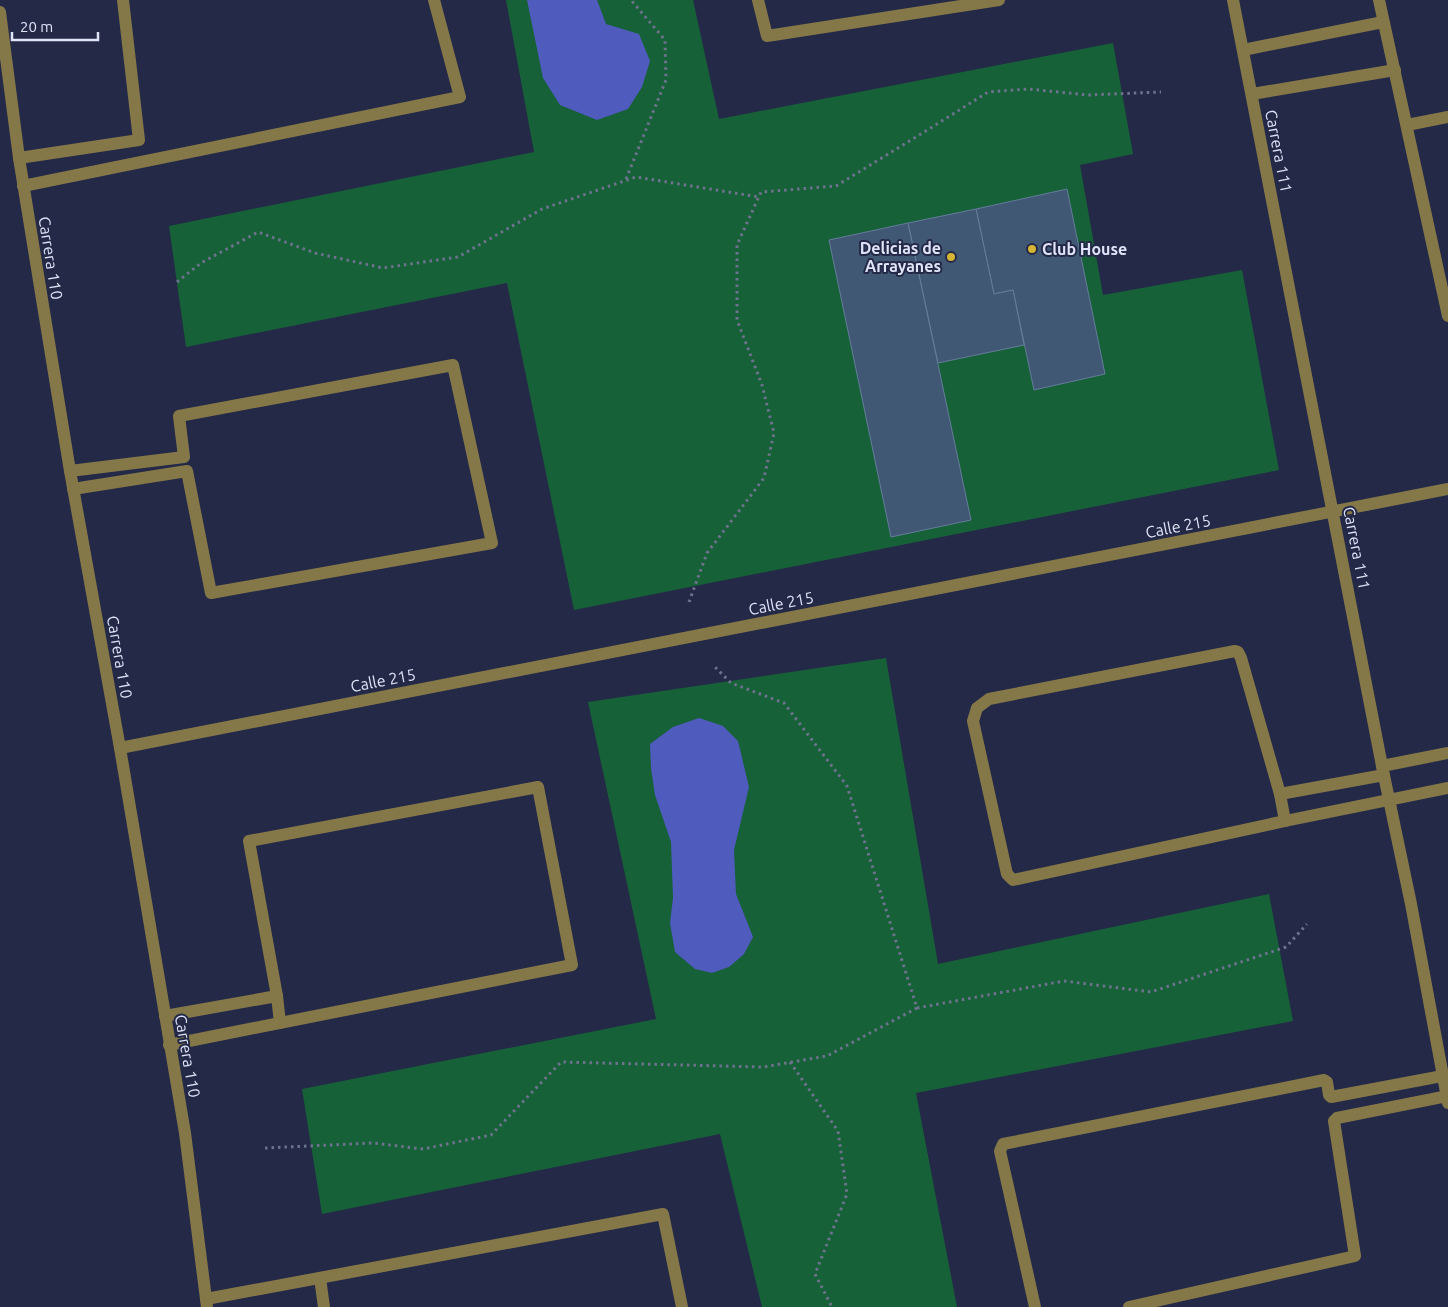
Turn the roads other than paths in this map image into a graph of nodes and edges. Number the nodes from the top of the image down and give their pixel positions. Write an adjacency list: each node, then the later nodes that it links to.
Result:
1 (123, 0): 14 (street)
2 (434, 0): 16 (street)
3 (758, 0): 4 (street)
4 (999, 0)
5 (1233, 0): 9 (street, Carrera 111)
6 (1379, 0): 8 (street)
7 (0, 12): 15 (street, Carrera 110)
8 (1383, 22): 9 (street); 10 (street)
9 (1243, 50): 11 (street, Carrera 111)
10 (1395, 70): 11 (street); 13 (street)
11 (1252, 94): 24 (street, Carrera 111)
12 (1448, 117): 13 (street)
13 (1407, 125): 18 (street)
14 (139, 140): 15 (street); 16 (street)
15 (19, 158): 17 (street, Carrera 110)
16 (143, 162): 17 (street)
17 (23, 186): 20 (street, Carrera 110)
18 (1448, 316)
19 (184, 457): 20 (street); 21 (street); 21 (street)
20 (70, 470): 22 (street, Carrera 110)
21 (187, 471): 22 (street)
22 (73, 488): 25 (street, Carrera 110)
23 (1448, 489): 24 (street, Calle 215)
24 (1334, 512): 25 (street, Calle 215); 27 (street, Carrera 111)
25 (120, 748): 33 (street, Carrera 110)
26 (1448, 753): 27 (street)
27 (1383, 771): 29 (street); 30 (street, Carrera 111)
28 (1448, 788): 30 (street)
29 (1280, 794): 31 (street); 31 (street)
30 (1389, 800): 31 (street); 36 (street, Carrera 111)
31 (1285, 821)
32 (276, 996): 33 (street); 34 (street); 34 (street)
33 (165, 1016): 35 (street, Carrera 110)
34 (280, 1023): 35 (street)
35 (169, 1045): 41 (street, Carrera 110)
36 (1445, 1075): 37 (street); 38 (street, Carrera 111)
37 (1334, 1097): 39 (street); 44 (street)
38 (1448, 1098): 39 (street)
39 (1338, 1118): 45 (street)
40 (320, 1278): 41 (street); 42 (street); 43 (street)
41 (207, 1303)
42 (324, 1307)
43 (682, 1307)
44 (1036, 1307)
45 (1129, 1307)

